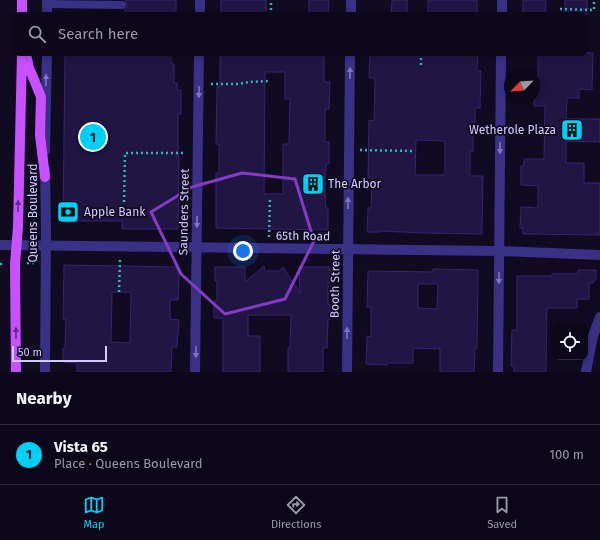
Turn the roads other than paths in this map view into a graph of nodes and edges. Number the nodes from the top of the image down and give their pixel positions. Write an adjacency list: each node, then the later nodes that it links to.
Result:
1 (22, 0): 7 (main road)
2 (200, 0): 8 (street)
3 (351, 0): 9 (street)
4 (502, 0): 10 (street)
5 (47, 2): 6 (lane)
6 (122, 5)
7 (22, 12)
8 (200, 12)
9 (351, 12)
10 (502, 12)
11 (22, 56): 18 (main road, Queens Boulevard, one-way to 11)
12 (27, 56): 17 (main road)
13 (46, 56): 17 (street, Queens Boulevard, one-way to 13)
14 (199, 56): 20 (street, Saunders Street, one-way to 20)
15 (350, 56): 21 (street, Booth Street, one-way to 15)
16 (501, 56): 22 (street, one-way to 22)
17 (45, 177): 19 (street, Queens Boulevard)
18 (7, 245): 19 (street, 65th Road); 25 (main road, Queens Boulevard, one-way to 18)
19 (46, 245): 20 (street, 65th Road); 26 (street, Queens Boulevard)
20 (197, 248): 21 (street, 65th Road); 27 (street, Saunders Street, one-way to 27)
21 (348, 250): 22 (street, 65th Road); 28 (street, Booth Street, one-way to 21)
22 (499, 251): 23 (street, 65th Road); 29 (street, one-way to 29)
23 (600, 254)
24 (600, 317): 30 (street)
25 (16, 372)
26 (45, 372)
27 (196, 372)
28 (347, 372)
29 (498, 372)
30 (586, 372)

